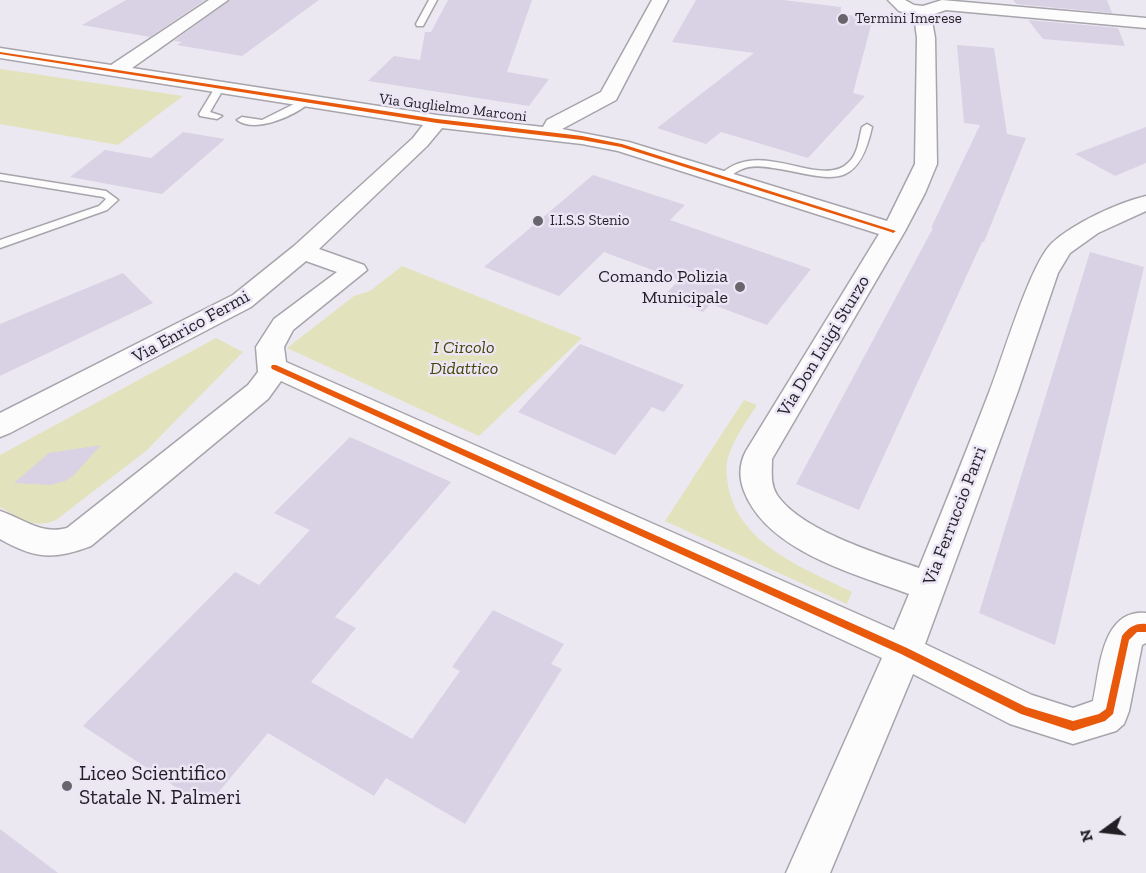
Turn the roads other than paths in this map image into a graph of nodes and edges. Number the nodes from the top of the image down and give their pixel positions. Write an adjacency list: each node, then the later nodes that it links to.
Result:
1 (220, 0): 10 (street)
2 (433, 0): 8 (lane)
3 (660, 0): 17 (street)
4 (896, 0): 5 (street)
5 (935, 5): 6 (street); 21 (street, Via Don Luigi Sturzo)
6 (999, 5): 7 (street)
7 (1146, 23)
8 (420, 24)
9 (0, 53): 10 (street, Via Guglielmo Marconi)
10 (113, 72): 11 (street, Via Guglielmo Marconi)
11 (219, 88): 12 (street, Via Guglielmo Marconi); 13 (lane)
12 (307, 101): 14 (lane); 15 (street, Via Guglielmo Marconi)
13 (217, 116)
14 (242, 120)
15 (437, 121): 17 (street, Via Guglielmo Marconi); 23 (street, Via Enrico Fermi)
16 (867, 127): 19 (lane)
17 (550, 134): 19 (street, Via Guglielmo Marconi)
18 (0, 177): 22 (lane)
19 (722, 178): 21 (street, Via Guglielmo Marconi)
20 (1146, 203): 27 (street, Via Ferruccio Parri)
21 (893, 231): 27 (street, Via Don Luigi Sturzo)
22 (0, 244)
23 (303, 251): 24 (street); 25 (street, Via Enrico Fermi)
24 (274, 367): 26 (street); 29 (street)
25 (0, 426)
26 (0, 524)
27 (927, 586): 29 (street, Via Ferruccio Parri)
28 (1146, 628): 29 (street)
29 (904, 651): 30 (street, Via Ferruccio Parri)
30 (808, 873)

